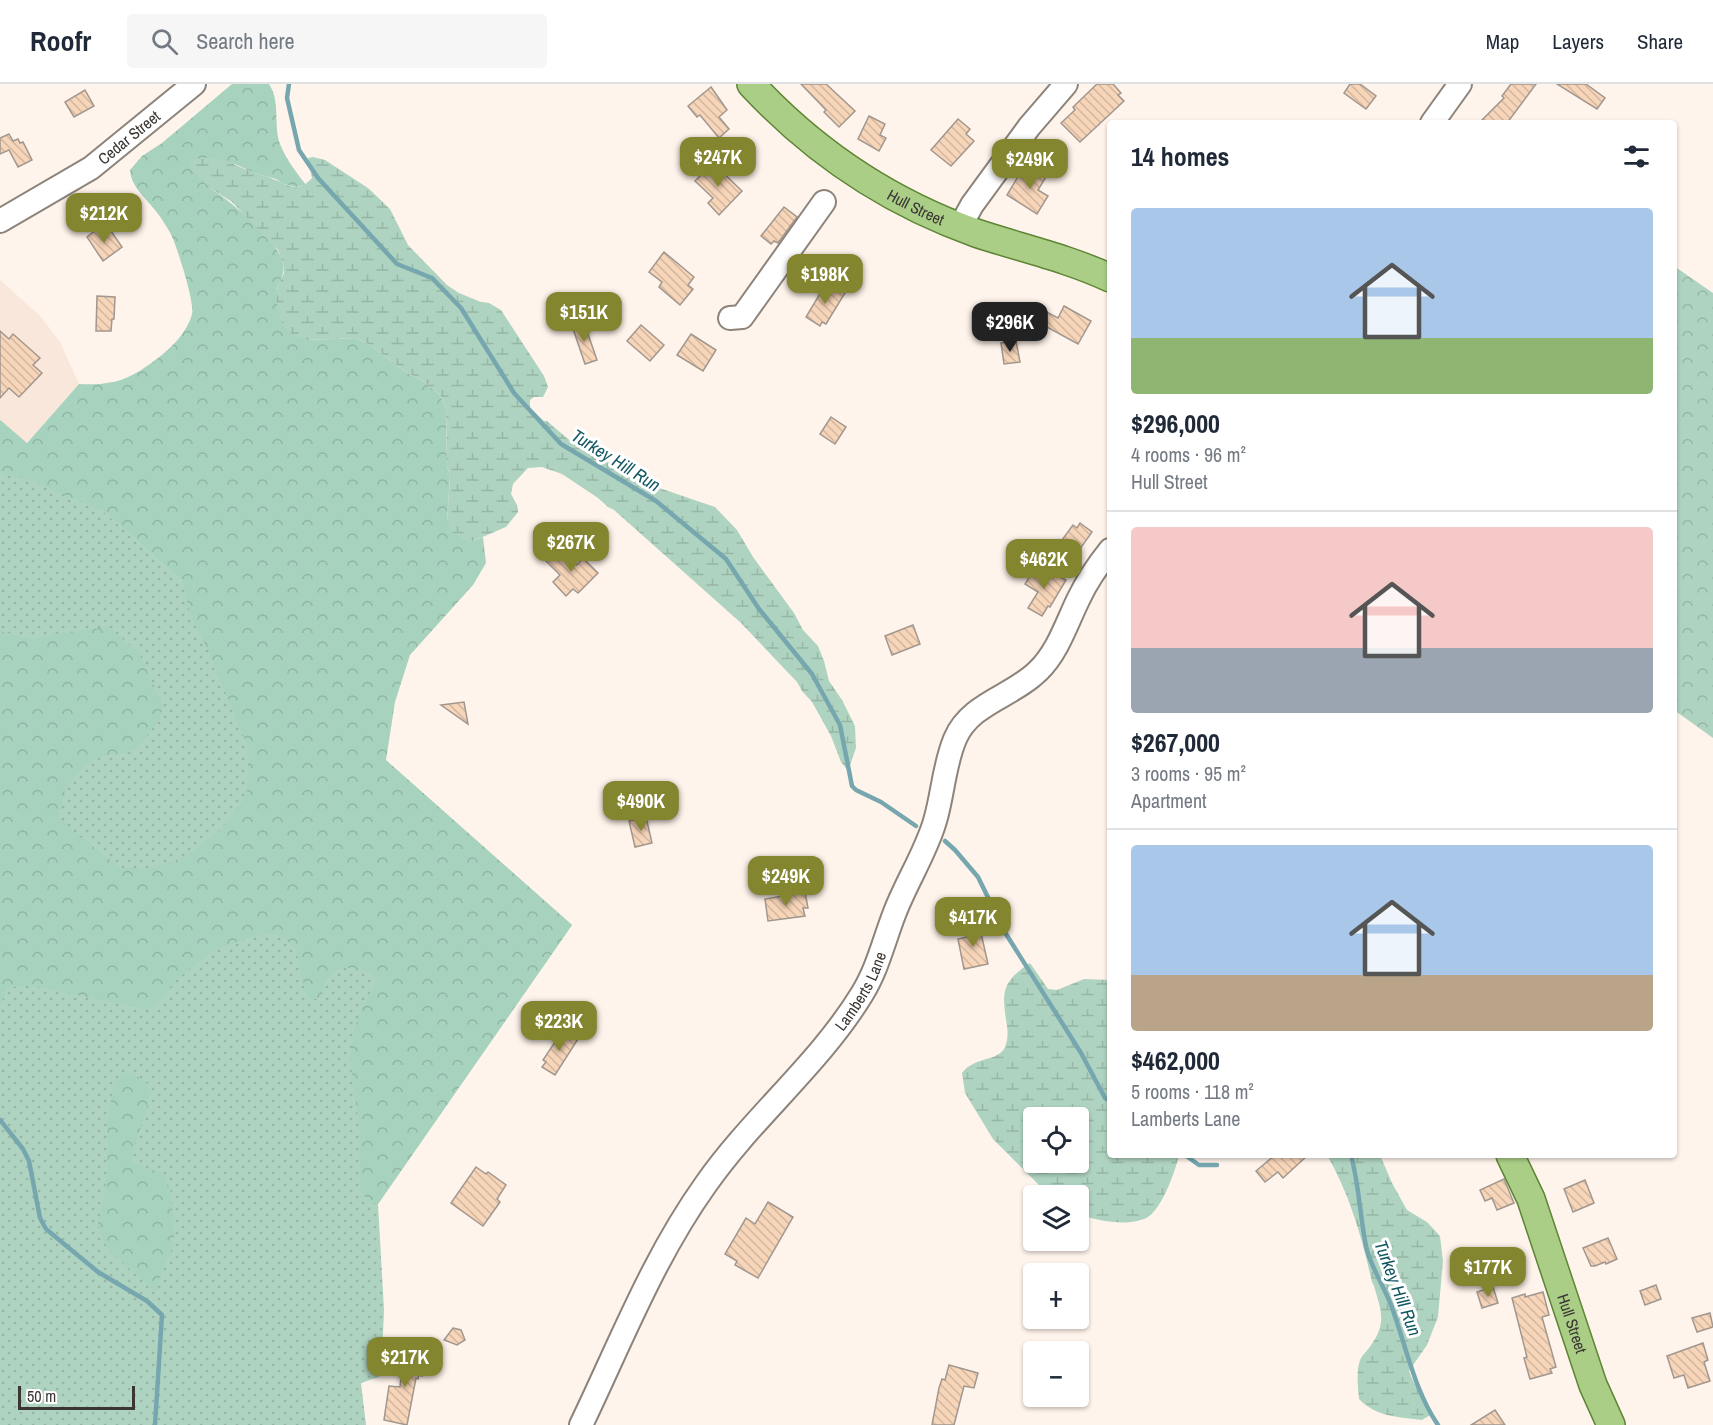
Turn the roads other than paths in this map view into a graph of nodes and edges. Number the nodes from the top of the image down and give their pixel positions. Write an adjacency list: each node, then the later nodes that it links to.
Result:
1 (194, 84): 7 (street, Cedar Street)
2 (1066, 84): 8 (street)
3 (1460, 84): 5 (street)
4 (755, 86): 8 (main road, Hull Street)
5 (1434, 120)
6 (824, 202): 10 (street)
7 (0, 221)
8 (960, 227): 9 (main road, Hull Street)
9 (1107, 277)
10 (730, 318)
11 (1107, 555): 13 (street, Lamberts Lane)
12 (1511, 1158): 14 (main road, Hull Street)
13 (581, 1425)
14 (1611, 1425)

